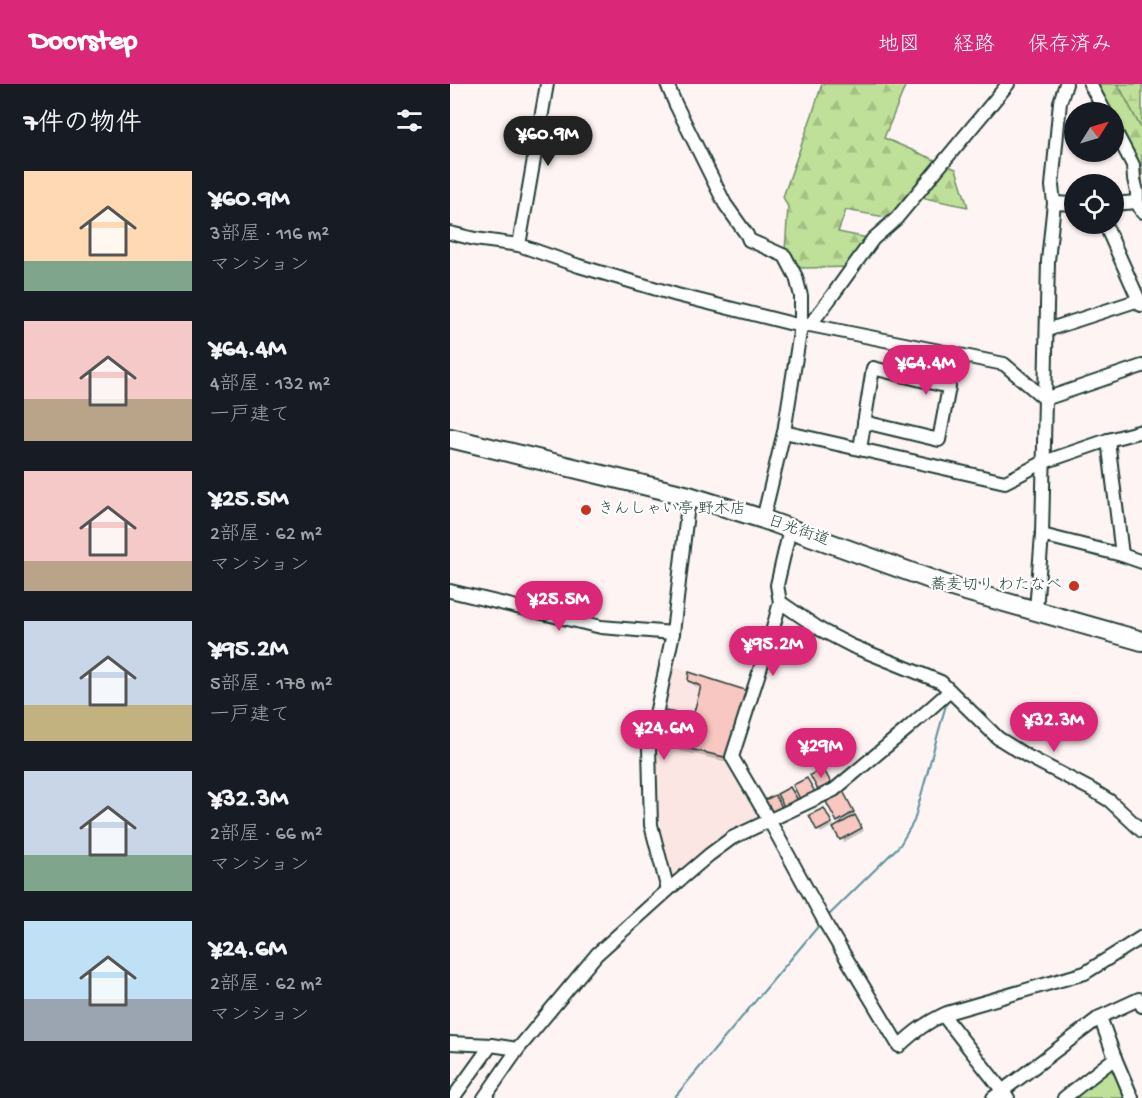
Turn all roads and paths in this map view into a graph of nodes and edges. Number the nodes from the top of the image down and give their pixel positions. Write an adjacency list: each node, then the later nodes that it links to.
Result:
1 (547, 84): 14 (street)
2 (667, 84): 16 (street)
3 (1008, 84): 16 (street)
4 (1066, 84): 8 (street)
5 (1090, 84): 6 (street)
6 (1100, 102)
7 (1124, 148): 11 (street)
8 (1054, 203): 9 (street); 17 (street)
9 (1064, 204)
10 (1124, 205): 11 (street)
11 (1140, 207)
12 (450, 233): 14 (street)
13 (1110, 234): 15 (street)
14 (519, 245): 16 (street)
15 (1141, 303): 17 (street)
16 (806, 325): 19 (street); 22 (street)
17 (1047, 330): 19 (street)
18 (1142, 366): 19 (street)
19 (1045, 399): 26 (street)
20 (864, 423): 20 (street); 25 (street)
21 (1142, 431): 24 (street)
22 (784, 432): 25 (street); 28 (street)
23 (450, 438): 27 (highway, 日光街道)
24 (1108, 440): 26 (street); 31 (street)
25 (860, 449): 26 (street)
26 (1044, 462): 30 (street)
27 (689, 496): 28 (highway, 日光街道); 36 (street)
28 (763, 519): 29 (highway, 日光街道)
29 (790, 529): 34 (street); 35 (highway, 日光街道)
30 (1042, 535): 31 (street); 35 (street)
31 (1122, 555): 32 (street)
32 (1142, 562)
33 (450, 591): 36 (street)
34 (780, 602): 38 (street); 39 (street)
35 (1036, 610): 37 (highway, 日光街道)
36 (674, 633): 41 (street)
37 (1142, 641)
38 (950, 691): 39 (street); 40 (street)
39 (769, 820): 41 (street); 44 (street)
40 (1142, 831)
41 (668, 890): 48 (street)
42 (1142, 937): 44 (street)
43 (1142, 1006): 45 (street)
44 (944, 1015): 50 (street)
45 (1100, 1017): 49 (street); 50 (street)
46 (450, 1043): 47 (street)
47 (491, 1045): 48 (street); 51 (street)
48 (518, 1049): 52 (street)
49 (1115, 1059): 53 (street); 54 (street)
50 (1001, 1096)
51 (453, 1098)
52 (484, 1098)
53 (1064, 1098)
54 (1132, 1098)

